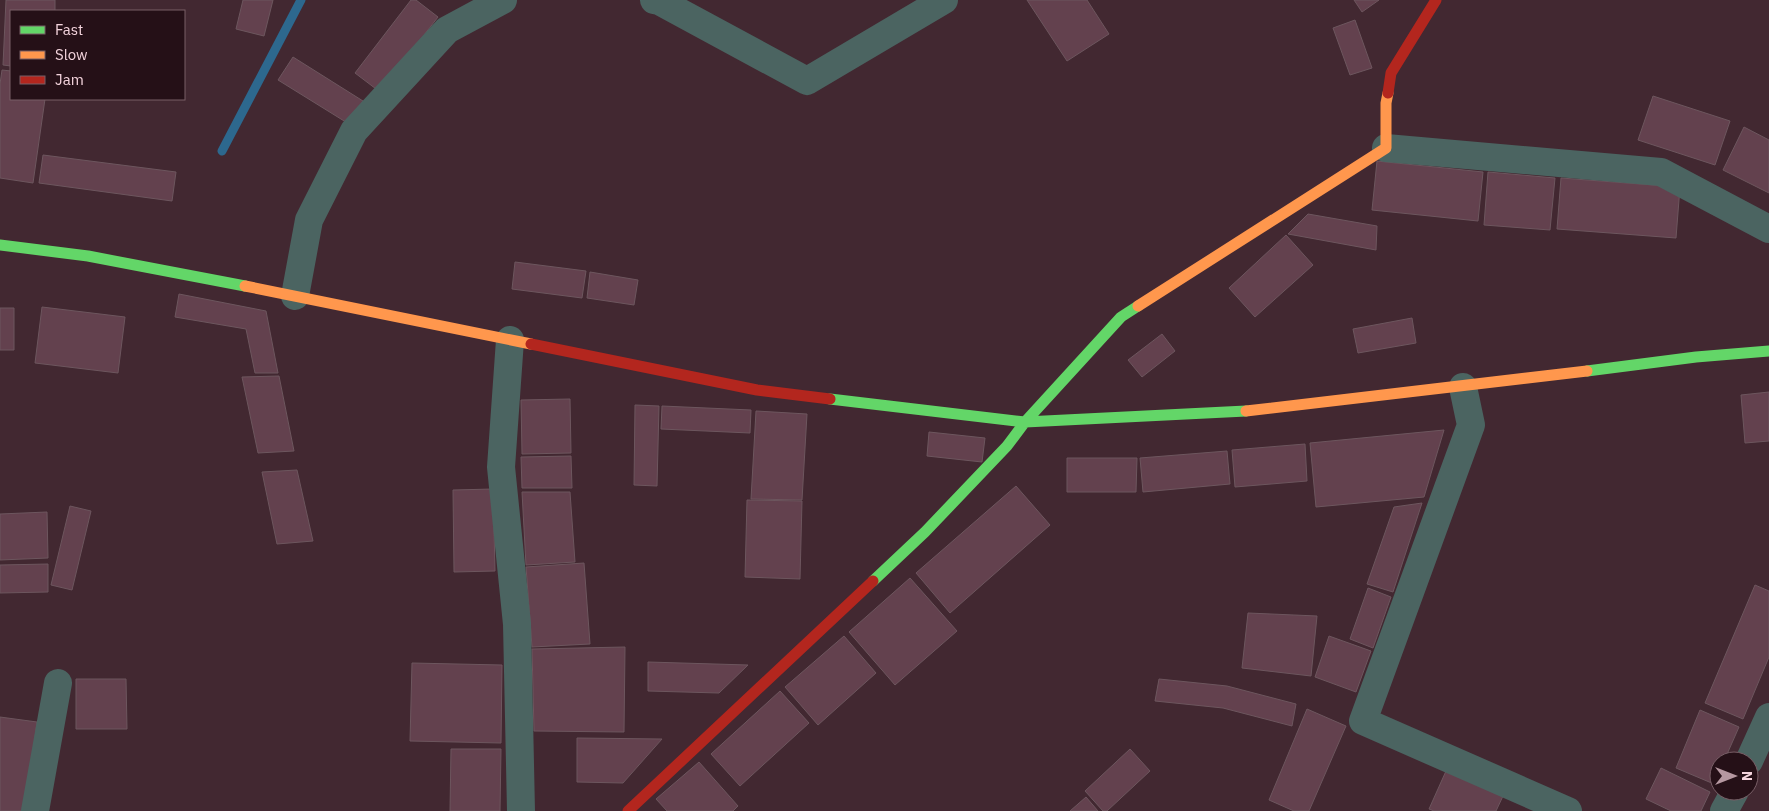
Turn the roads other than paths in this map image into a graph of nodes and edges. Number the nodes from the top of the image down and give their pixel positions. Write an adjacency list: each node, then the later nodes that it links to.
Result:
1 (503, 0): 8 (street)
2 (654, 0): 3 (street)
3 (944, 0)
4 (1436, 0): 5 (main road)
5 (1386, 148): 6 (street); 12 (main road)
6 (1769, 229)
7 (0, 245): 8 (main road)
8 (295, 296): 9 (main road)
9 (510, 340): 12 (main road); 17 (street)
10 (1769, 351): 11 (main road)
11 (1463, 387): 12 (main road); 19 (street)
12 (1026, 422): 18 (main road)
13 (58, 683): 16 (street)
14 (1769, 717): 15 (street)
15 (1754, 751)
16 (36, 811)
17 (521, 811)
18 (628, 811)
19 (1568, 811)

